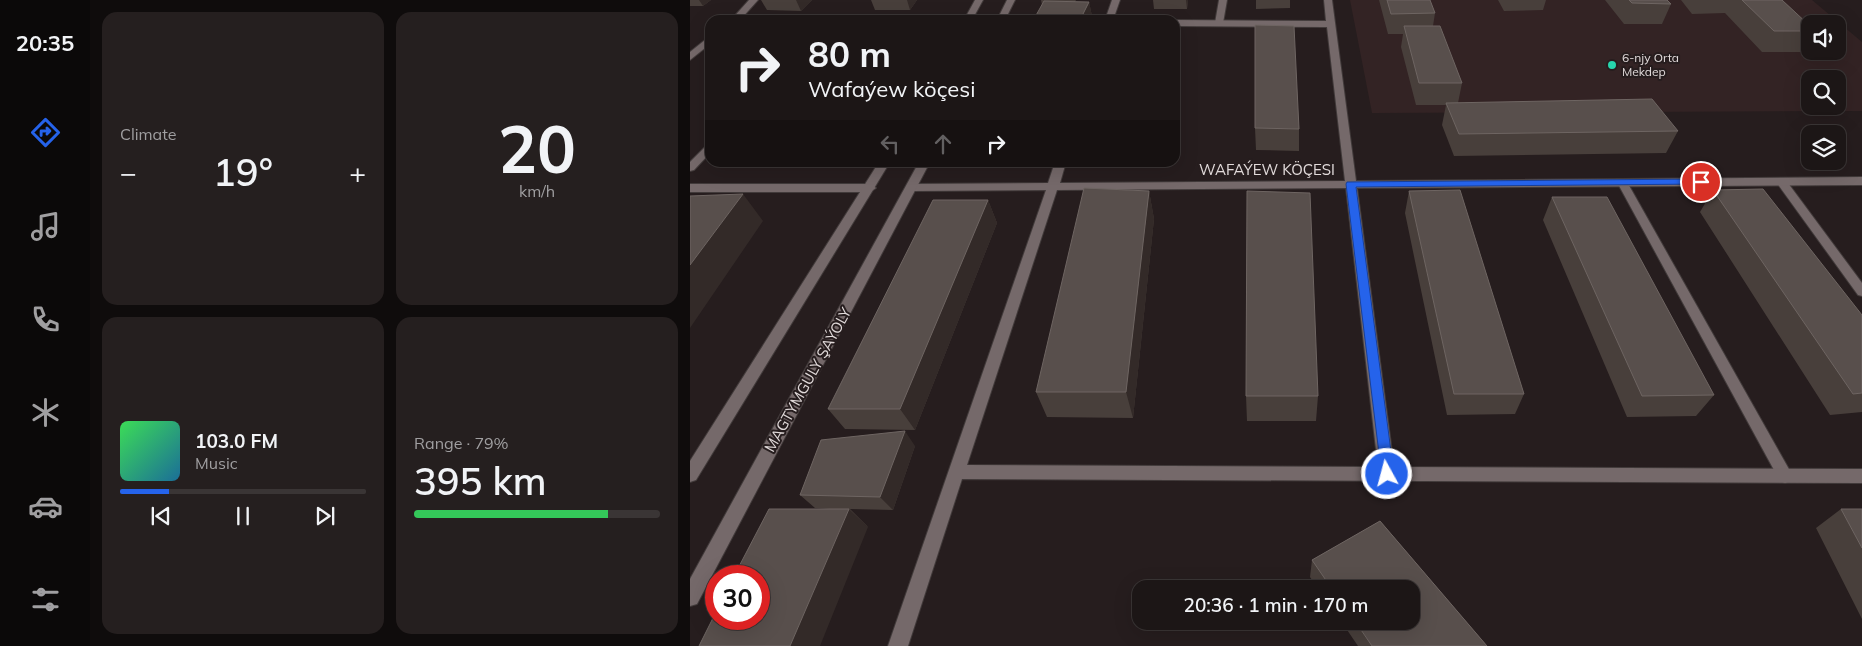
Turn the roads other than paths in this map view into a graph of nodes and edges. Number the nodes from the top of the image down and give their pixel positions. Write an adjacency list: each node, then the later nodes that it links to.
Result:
1 (754, 0): 7 (street)
2 (979, 0): 8 (street)
3 (1011, 0): 9 (street)
4 (1116, 0): 10 (street)
5 (1223, 0): 12 (lane)
6 (1328, 0): 13 (street)
7 (740, 15)
8 (971, 15)
9 (1004, 15)
10 (1111, 15)
11 (1180, 23): 12 (street)
12 (1219, 23): 13 (street)
13 (1331, 24): 24 (street)
14 (705, 44): 15 (street)
15 (690, 57)
16 (705, 152): 20 (lane)
17 (882, 167): 28 (street)
18 (923, 167): 26 (street, MAGTYMGULY ŞAÝOLY)
19 (1059, 167): 25 (street)
20 (690, 168)
21 (1862, 180): 22 (street, WAFAÝEW KÖÇESI)
22 (1781, 181): 23 (street, WAFAÝEW KÖÇESI); 29 (lane)
23 (1622, 182): 24 (street, WAFAÝEW KÖÇESI); 33 (lane)
24 (1351, 184): 25 (street, WAFAÝEW KÖÇESI); 31 (street)
25 (1053, 186): 26 (street, WAFAÝEW KÖÇESI); 30 (street)
26 (912, 187): 35 (street, MAGTYMGULY ŞAÝOLY)
27 (690, 188): 28 (street)
28 (870, 188): 32 (street)
29 (1862, 292)
30 (957, 472): 31 (street); 36 (street)
31 (1387, 474): 33 (street)
32 (690, 476)
33 (1785, 476): 34 (street)
34 (1862, 476)
35 (690, 597)
36 (898, 646)

